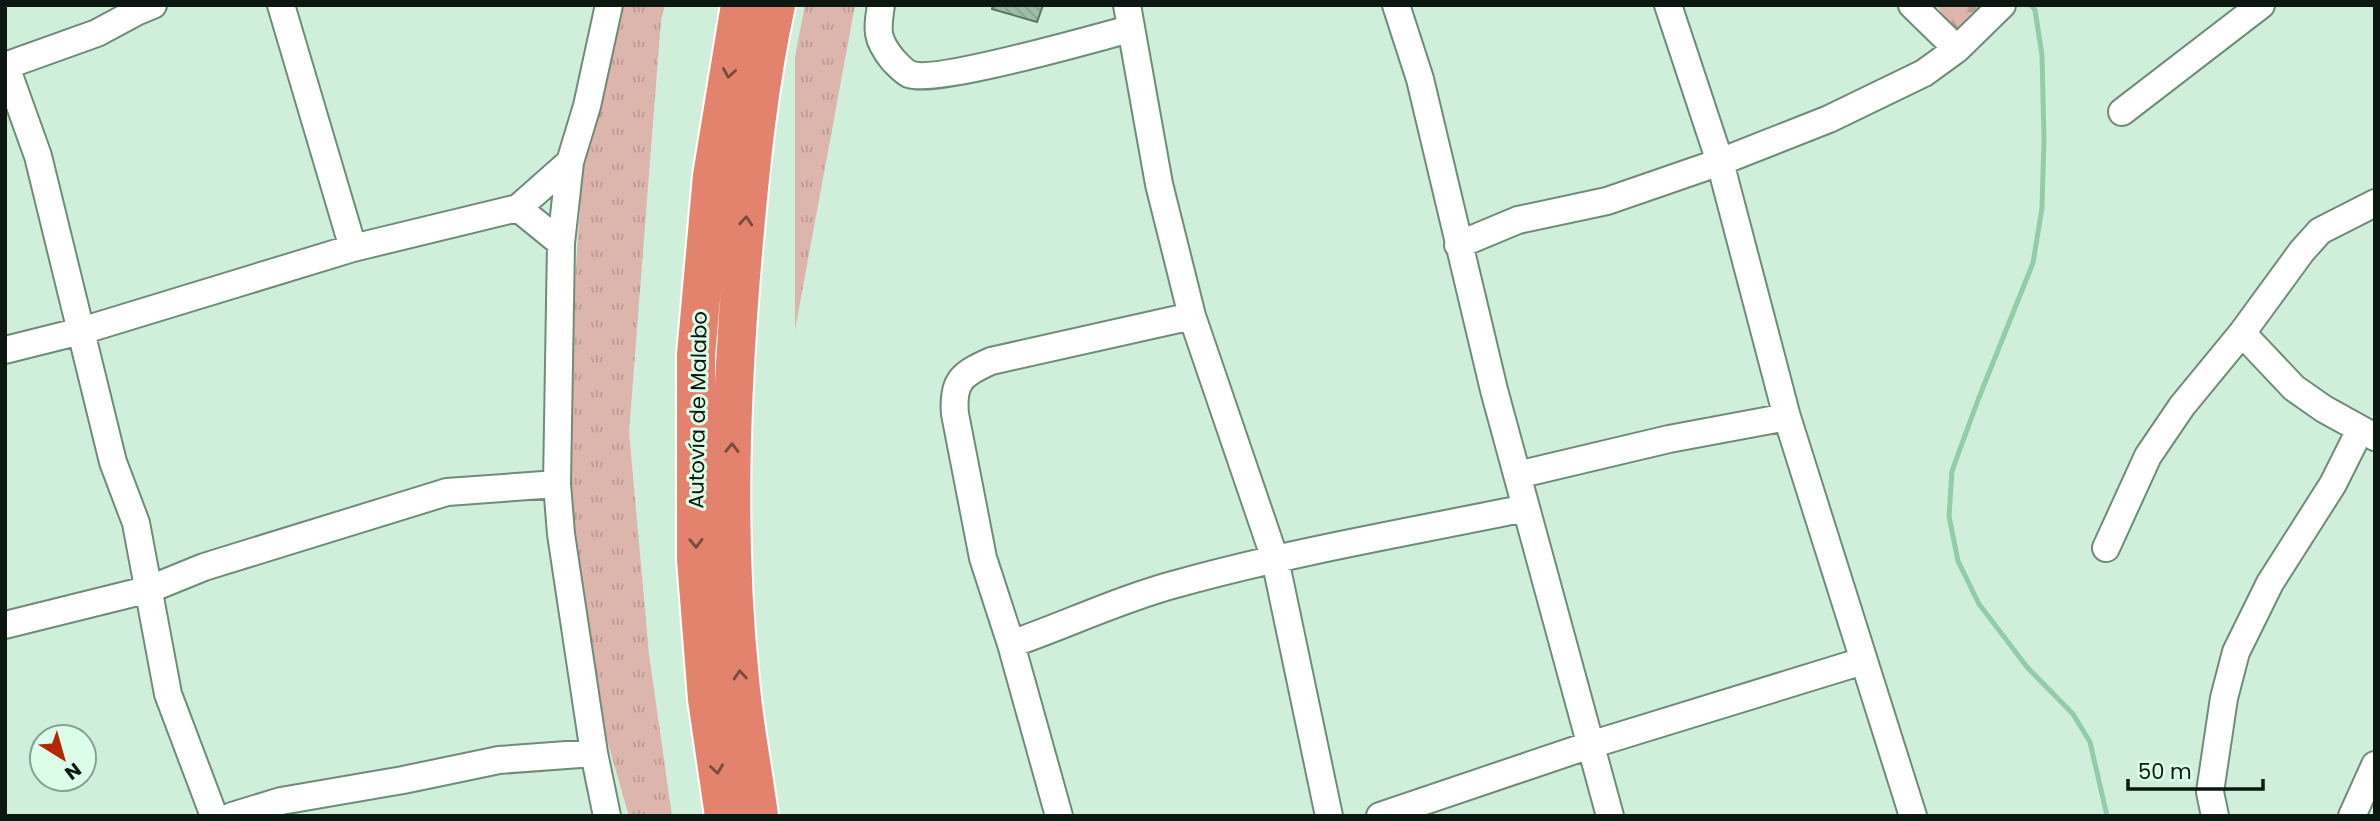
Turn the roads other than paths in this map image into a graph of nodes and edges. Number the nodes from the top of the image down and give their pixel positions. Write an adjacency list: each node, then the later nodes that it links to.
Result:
1 (153, 5): 14 (street)
2 (281, 5): 22 (street)
3 (608, 5): 16 (street)
4 (740, 5): 44 (highway, Autovía de Malabo, one-way to 44)
5 (776, 5): 45 (highway, Autovía de Malabo, one-way to 5)
6 (881, 5): 12 (street)
7 (1396, 5): 21 (street)
8 (1668, 5): 17 (street)
9 (1912, 5): 13 (street)
10 (2261, 5): 15 (street)
11 (1993, 15): 13 (street)
12 (1128, 17): 23 (street)
13 (1957, 49): 17 (street)
14 (6, 65): 24 (street)
15 (2122, 112)
16 (570, 162): 19 (street); 20 (street)
17 (1720, 162): 21 (street); 27 (street)
18 (2375, 203): 25 (street)
19 (518, 208): 20 (street); 22 (street)
20 (561, 243): 30 (street)
21 (1458, 245): 29 (street)
22 (353, 248): 24 (street)
23 (1192, 316): 33 (street); 36 (street)
24 (81, 331): 26 (street); 34 (street)
25 (2242, 333): 28 (street); 32 (street)
26 (5, 350)
27 (1787, 417): 29 (street); 37 (street)
28 (2368, 434): 51 (street)
29 (1517, 475): 31 (street)
30 (557, 484): 34 (street); 39 (street)
31 (1526, 508): 33 (street); 38 (street)
32 (2106, 548)
33 (1275, 559): 36 (street); 47 (street)
34 (150, 589): 35 (street); 41 (street)
35 (5, 625)
36 (1011, 644): 46 (street)
37 (1863, 661): 38 (street); 50 (street)
38 (1590, 745): 48 (street); 49 (street)
39 (594, 753): 42 (street); 43 (street)
40 (2375, 765): 52 (street)
41 (214, 816)
42 (232, 816)
43 (607, 816)
44 (724, 816)
45 (759, 816)
46 (1059, 816)
47 (1329, 816)
48 (1380, 816)
49 (1610, 816)
50 (1913, 816)
51 (2215, 816)
52 (2353, 816)

